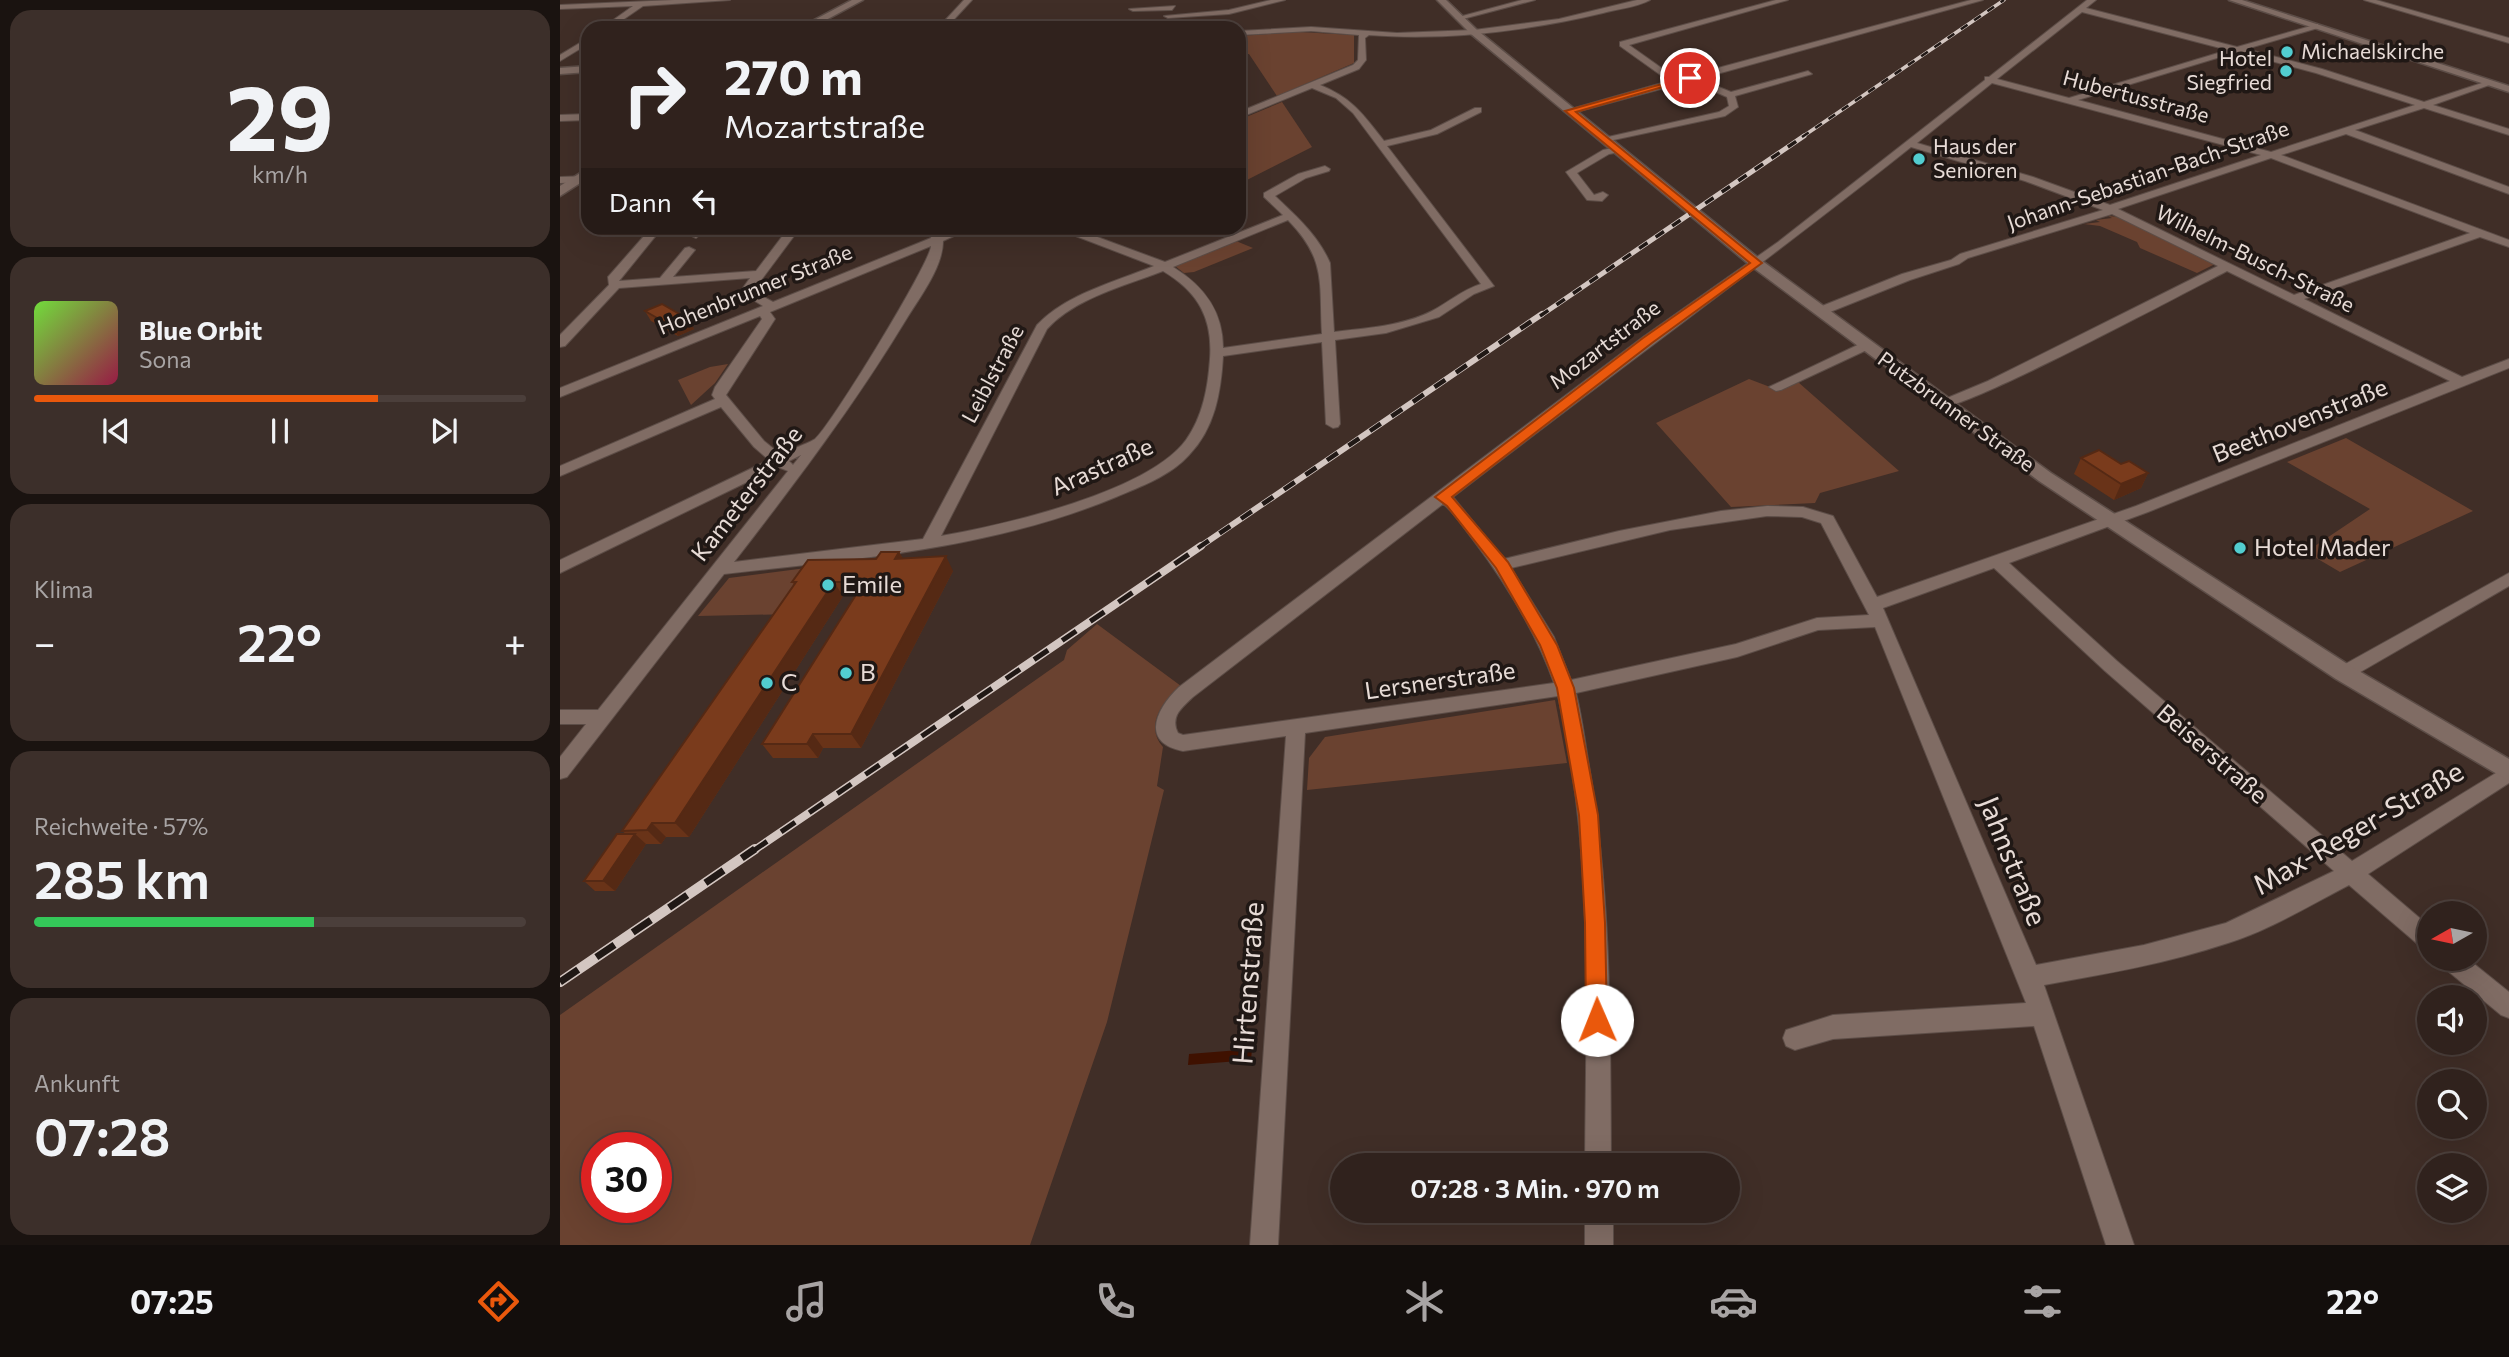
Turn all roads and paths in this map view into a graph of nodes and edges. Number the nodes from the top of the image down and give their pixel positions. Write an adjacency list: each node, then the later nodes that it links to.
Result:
1 (726, 0): 13 (street)
2 (859, 0): 21 (main road)
3 (968, 0): 22 (street)
4 (1281, 0): 18 (street)
5 (1441, 0): 19 (main road, Putzbrunner Straße)
6 (1531, 0): 19 (street)
7 (1646, 0): 25 (street)
8 (1784, 0): 37 (street)
9 (1979, 0): 35 (street)
10 (2092, 0): 17 (street, Mozartstraße)
11 (2233, 0): 24 (main road)
12 (2368, 0): 28 (street)
13 (645, 2): 15 (street); 20 (street)
14 (1174, 4): 16 (street); 18 (street)
15 (560, 7)
16 (1133, 9)
17 (2081, 9): 30 (street); 36 (street, Mozartstraße)
18 (1168, 16): 23 (street)
19 (1460, 18): 25 (main road, Putzbrunner Straße)
20 (616, 21)
21 (818, 21)
22 (948, 21)
23 (1166, 21)
24 (2315, 26): 30 (street); 38 (main road)
25 (1474, 32): 27 (street); 45 (main road, Putzbrunner Straße)
26 (1246, 33): 27 (street)
27 (1367, 33): 39 (street)
28 (2509, 41)
29 (581, 45): 31 (street)
30 (2237, 50): 42 (street); 43 (street)
31 (560, 59)
32 (581, 70): 33 (main road)
33 (560, 71)
34 (1808, 74): 41 (street)
35 (1690, 78): 37 (street); 41 (street)
36 (1988, 79): 42 (street, Hubertusstraße); 52 (street, Mozartstraße)
37 (1676, 82): 45 (street)
38 (2491, 83): 40 (main road); 43 (street, Johann-Sebastian-Bach-Straße)
39 (1312, 85): 46 (street); 53 (street)
40 (2509, 89)
41 (1730, 95): 51 (street)
42 (2072, 100): 55 (street, Hubertusstraße)
43 (2426, 104): 49 (street, Johann-Sebastian-Bach-Straße); 50 (street)
44 (1478, 110): 53 (street)
45 (1569, 111): 51 (main road, Putzbrunner Straße)
46 (1246, 113)
47 (581, 117): 48 (street)
48 (560, 118)
49 (2345, 130): 55 (street, Johann-Sebastian-Bach-Straße); 61 (street)
50 (2509, 132)
51 (1604, 139): 54 (main road, Putzbrunner Straße)
52 (1907, 143): 63 (street, Wilhelm-Busch-Straße); 77 (street, Mozartstraße)
53 (1383, 144): 86 (street)
54 (1617, 150): 60 (street); 77 (main road, Putzbrunner Straße)
55 (2269, 154): 63 (street, Johann-Sebastian-Bach-Straße); 66 (street, Hubertusstraße)
56 (1325, 169): 64 (street)
57 (581, 179): 58 (street)
58 (560, 180)
59 (581, 180): 62 (main road)
60 (1584, 189)
61 (2509, 191)
62 (560, 192)
63 (2111, 209): 79 (street, Wilhelm-Busch-Straße); 85 (street, Johann-Sebastian-Bach-Straße)
64 (1289, 216): 65 (street, Leiblstraße); 86 (street)
65 (1246, 233)
66 (2481, 233): 74 (street, Hubertusstraße); 83 (street)
67 (2509, 234): 74 (street)
68 (650, 235): 82 (street)
69 (932, 235): 84 (street, Hohenbrunner Straße)
70 (937, 235): 97 (street, Kameterstraße)
71 (1083, 235): 78 (street, Arastraße)
72 (1241, 235): 78 (street, Leiblstraße)
73 (788, 236): 80 (street)
74 (2494, 238): 75 (street, Hubertusstraße)
75 (2509, 244)
76 (690, 250): 81 (street)
77 (1756, 263): 85 (main road, Putzbrunner Straße); 101 (street, Mozartstraße)
78 (1163, 266): 89 (street, Arastraße); 103 (street, Leiblstraße)
79 (2227, 266): 83 (street, Wilhelm-Busch-Straße); 95 (street)
80 (758, 274): 81 (street); 84 (street)
81 (664, 281): 82 (street)
82 (615, 285): 87 (street)
83 (2294, 299): 91 (street, Wilhelm-Busch-Straße)
84 (766, 308): 93 (street, Hohenbrunner Straße); 94 (street)
85 (1821, 312): 88 (main road, Putzbrunner Straße)
86 (1327, 339): 89 (street); 96 (street)
87 (560, 343)
88 (1866, 345): 92 (street); 95 (main road, Putzbrunner Straße)
89 (1217, 353): 103 (street, Arastraße)
90 (2509, 363): 91 (street, Beethovenstraße)
91 (2462, 382): 102 (street, Beethovenstraße)
92 (1776, 387)
93 (560, 393)
94 (723, 401): 98 (street); 99 (street)
95 (1945, 404): 102 (main road, Putzbrunner Straße)
96 (1333, 424)
97 (821, 440): 98 (street); 100 (street, Kameterstraße)
98 (779, 462): 100 (street); 106 (street)
99 (560, 471)
100 (796, 472): 107 (street, Kameterstraße)
101 (1442, 497): 105 (street); 115 (street, Mozartstraße)
102 (2108, 520): 104 (street, Beethovenstraße); 110 (main road, Putzbrunner Straße)
103 (930, 542): 107 (street, Arastraße)
104 (1998, 562): 109 (street, Lersnerstraße); 118 (street, Beiserstraße)
105 (1502, 565): 109 (street, Jahnstraße); 111 (street)
106 (560, 567)
107 (719, 569): 113 (street, Kameterstraße)
108 (2509, 579): 110 (street)
109 (1878, 613): 111 (street, Lersnerstraße); 121 (street, Jahnstraße)
110 (2344, 673): 117 (main road, Putzbrunner Straße)
111 (1566, 688): 114 (street, Lersnerstraße); 125 (street)
112 (560, 717): 113 (street)
113 (602, 717): 116 (street, Kameterstraße)
114 (1296, 725): 115 (street, Lersnerstraße); 127 (street, Hirtenstraße)
115 (1168, 737)
116 (560, 771)
117 (2509, 772): 118 (street, Max-Reger-Straße)
118 (2349, 874): 119 (street, Beiserstraße); 121 (street, Max-Reger-Straße)
119 (2417, 930)
120 (2466, 971): 122 (street)
121 (2029, 977): 123 (street, Jahnstraße)
122 (2509, 1007)
123 (2042, 1014): 124 (street); 129 (street, Jahnstraße)
124 (1795, 1038)
125 (1598, 1153)
126 (1599, 1223): 128 (street)
127 (1264, 1245)
128 (1599, 1245)
129 (2120, 1245)

